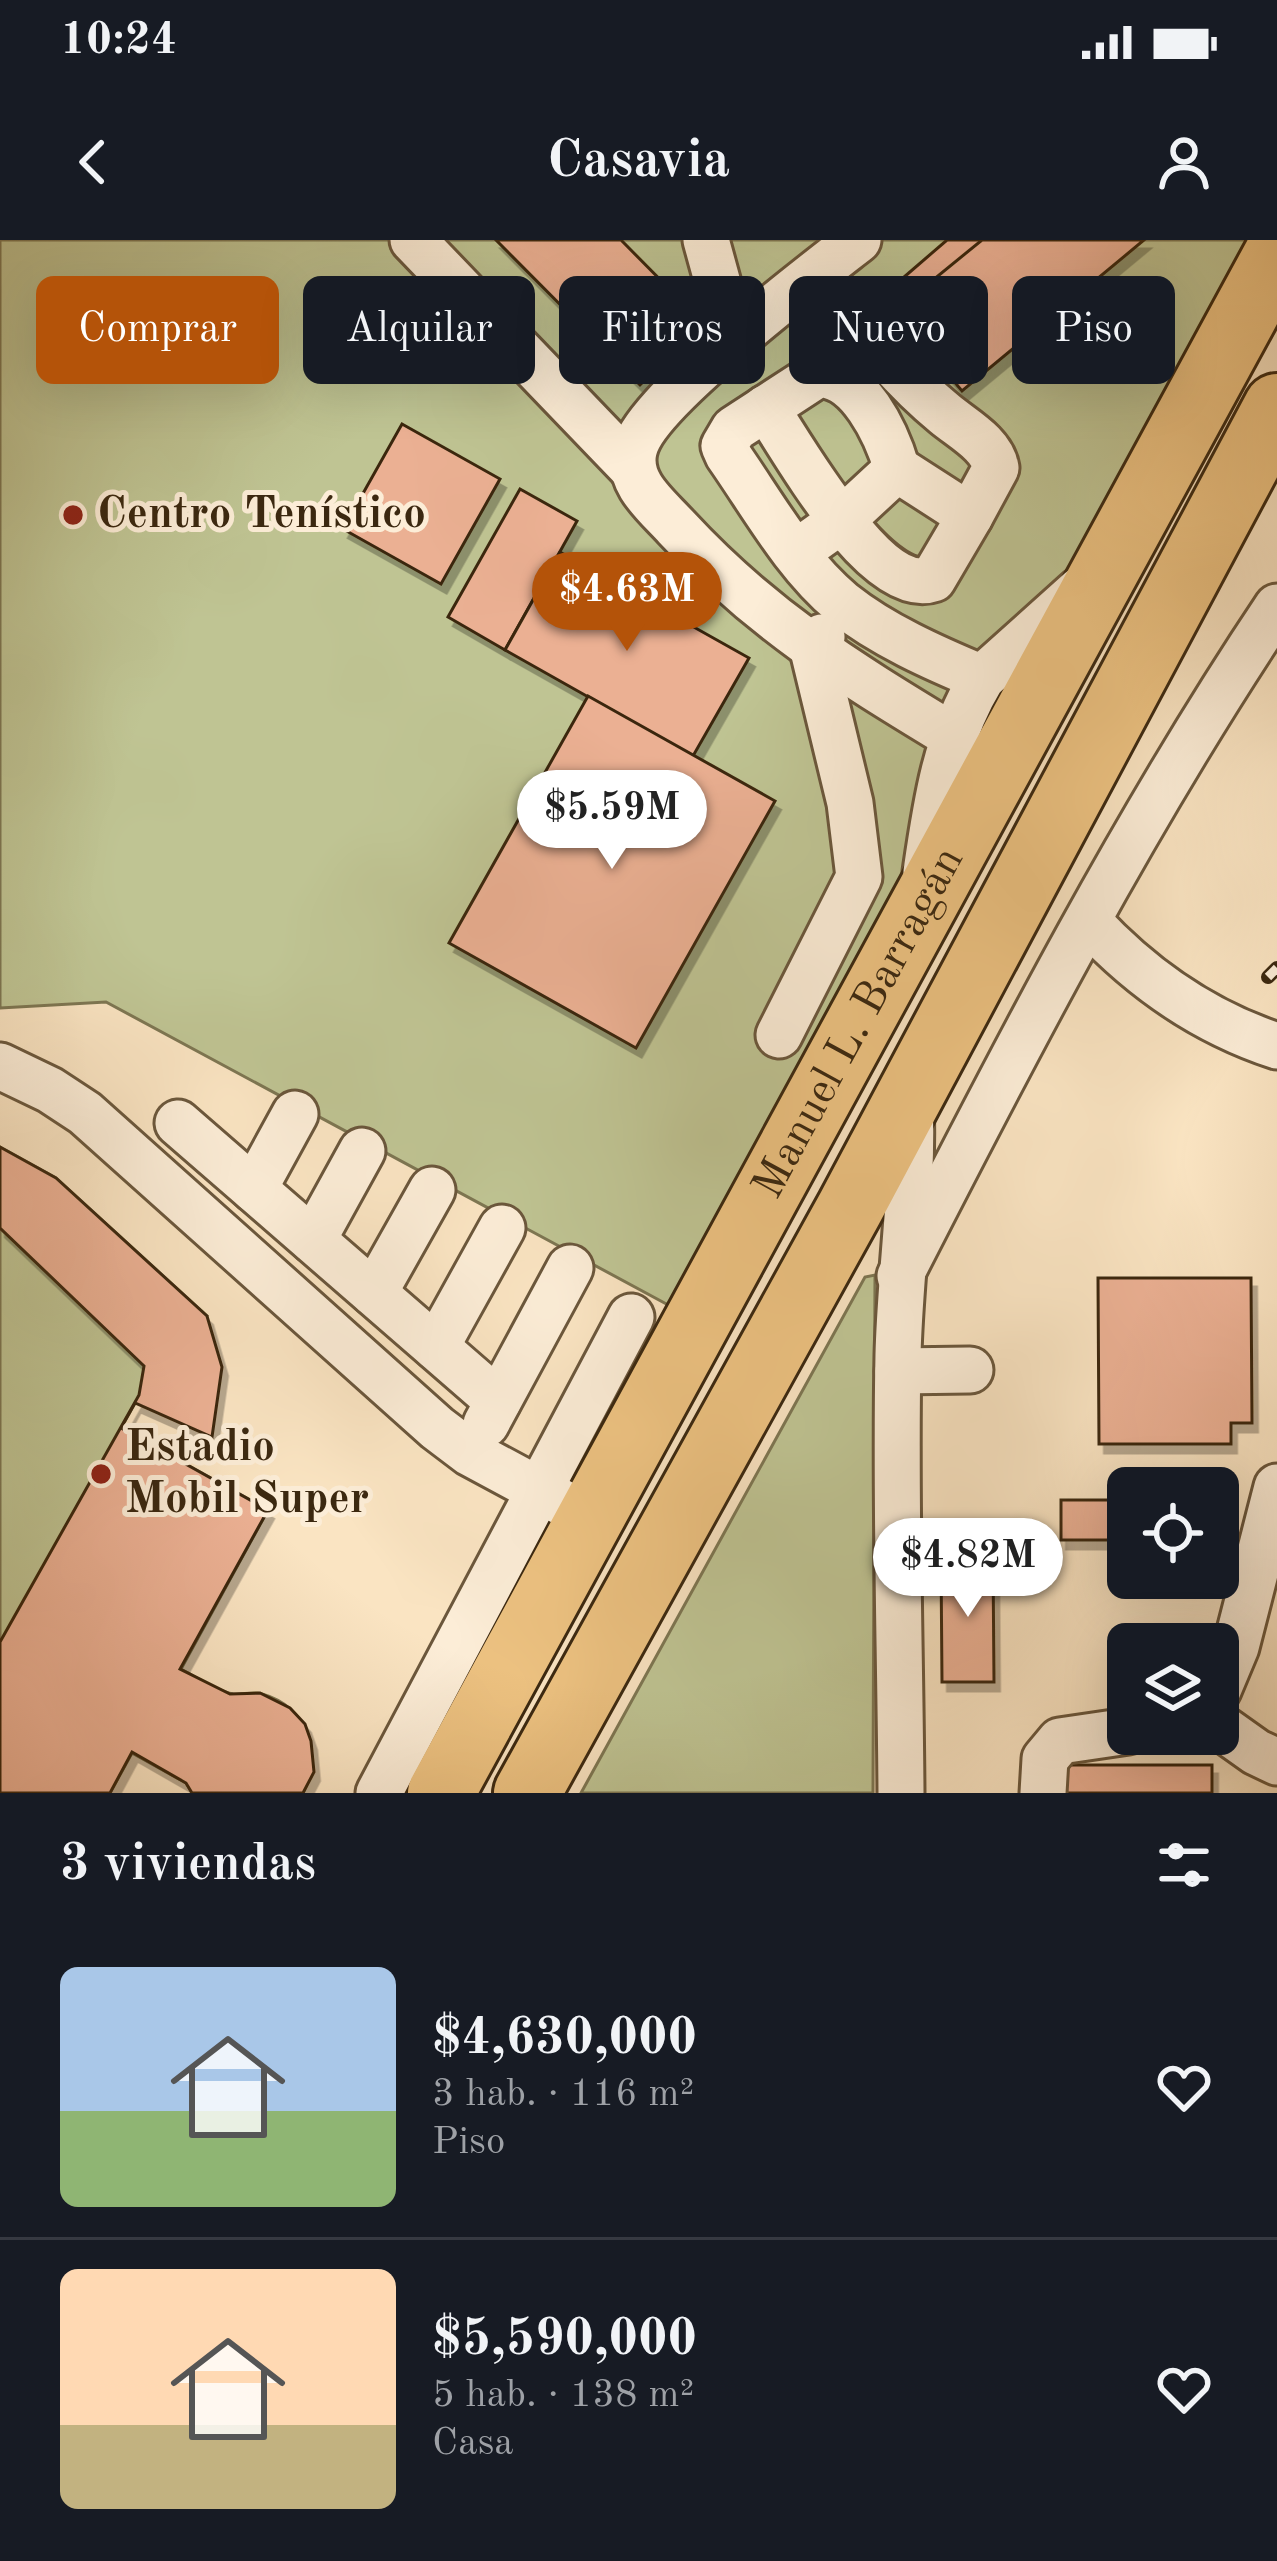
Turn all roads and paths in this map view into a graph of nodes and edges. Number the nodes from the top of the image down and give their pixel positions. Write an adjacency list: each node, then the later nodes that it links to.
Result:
1 (412, 240): 11 (lane)
2 (706, 240): 6 (lane)
3 (858, 240): 5 (lane)
4 (1277, 254): 16 (highway, Manuel L. Barragán)
5 (817, 272): 7 (lane); 13 (lane)
6 (716, 276)
7 (765, 316)
8 (685, 384): 11 (lane)
9 (1277, 406): 27 (highway, Manuel L. Barragán)
10 (766, 407): 12 (lane); 14 (lane); 15 (lane)
11 (633, 469): 19 (lane)
12 (897, 469): 13 (lane); 14 (lane)
13 (970, 516): 14 (lane)
14 (842, 520): 15 (lane)
15 (797, 552): 17 (lane)
16 (1106, 567): 20 (lane); 22 (highway, Manuel L. Barragán)
17 (845, 605): 19 (lane); 20 (lane)
18 (1277, 608): 23 (lane)
19 (812, 650): 21 (lane); 25 (lane)
20 (982, 678): 21 (lane)
21 (951, 735): 22 (lane)
22 (922, 905): 46 (highway, Manuel L. Barragán)
23 (1089, 922): 24 (lane); 36 (lane)
24 (1267, 1030)
25 (778, 1035)
26 (0, 1066): 44 (lane)
27 (910, 1092): 33 (highway, Manuel L. Barragán); 36 (lane)
28 (295, 1114): 31 (lane)
29 (178, 1123): 31 (lane)
30 (362, 1151): 35 (lane)
31 (254, 1189): 35 (lane)
32 (432, 1190): 38 (lane)
33 (850, 1208): 36 (lane); 53 (highway, Manuel L. Barragán)
34 (502, 1228): 40 (lane)
35 (313, 1240): 38 (lane)
36 (901, 1261): 42 (lane)
37 (571, 1268): 43 (lane)
38 (374, 1293): 40 (lane)
39 (631, 1317): 46 (lane)
40 (436, 1347): 43 (lane)
41 (970, 1370): 42 (lane)
42 (898, 1371): 54 (lane)
43 (498, 1401): 44 (lane)
44 (470, 1453): 46 (lane)
45 (1277, 1487): 47 (lane)
46 (564, 1489): 51 (lane); 52 (highway, Manuel L. Barragán)
47 (1239, 1635)
48 (1107, 1735): 55 (lane)
49 (1239, 1741): 50 (lane)
50 (1277, 1762)
51 (379, 1793)
52 (441, 1793)
53 (527, 1793)
54 (901, 1793)
55 (1043, 1793)

